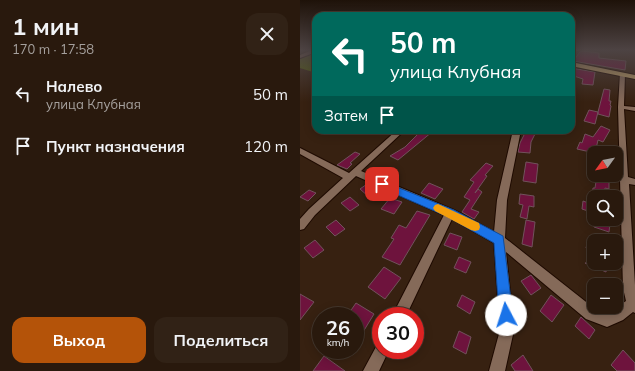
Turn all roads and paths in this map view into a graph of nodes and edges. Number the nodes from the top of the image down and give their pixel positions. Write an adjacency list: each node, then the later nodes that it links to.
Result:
1 (588, 67): 2 (main road)
2 (622, 74): 3 (main road); 4 (street)
3 (635, 77)
4 (621, 107): 5 (street); 10 (street)
5 (635, 109)
6 (397, 134): 9 (street)
7 (516, 134): 14 (street)
8 (300, 151): 9 (street)
9 (352, 174): 12 (street); 13 (street)
10 (624, 179): 11 (street); 15 (street)
11 (635, 182)
12 (450, 213): 14 (street); 16 (street)
13 (300, 226)
14 (499, 240): 15 (street); 19 (street)
15 (634, 305)
16 (403, 307)
17 (377, 359): 18 (street)
18 (371, 371)
19 (497, 371)

